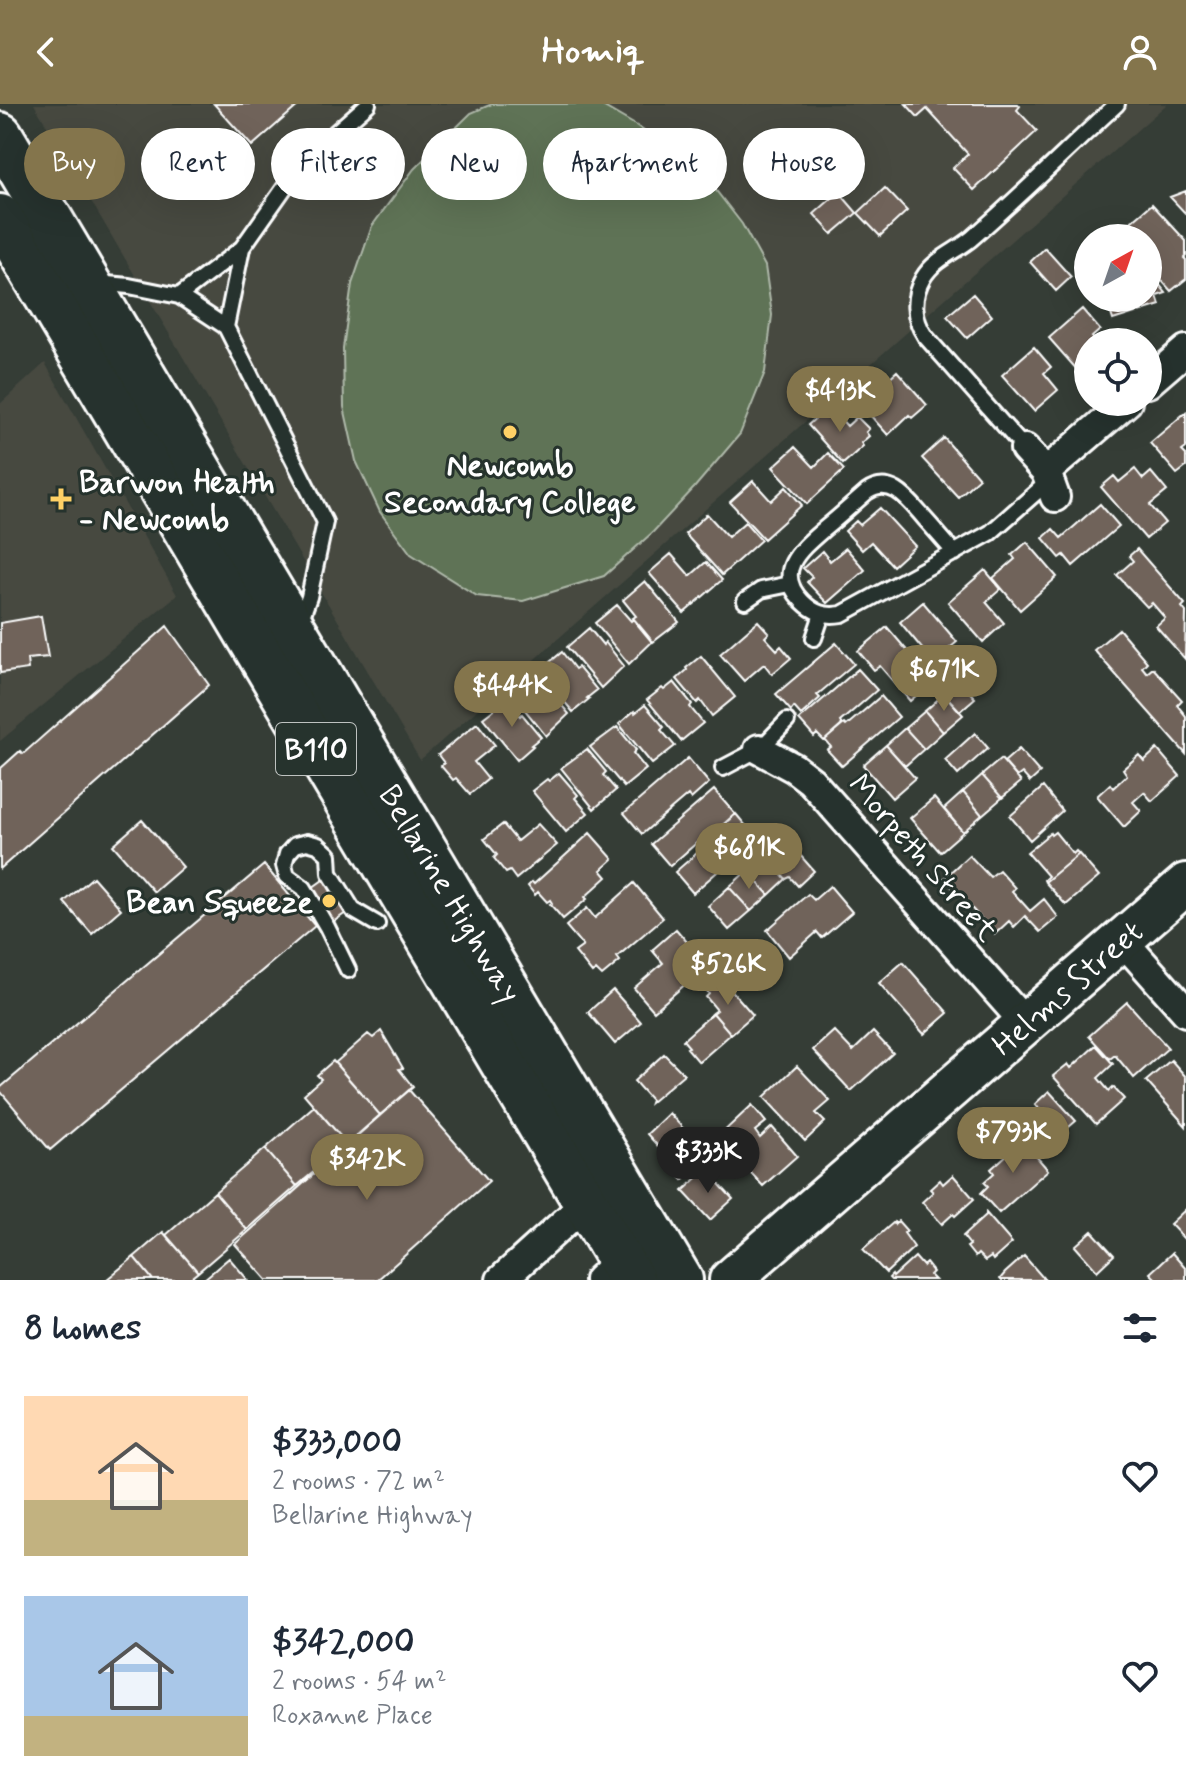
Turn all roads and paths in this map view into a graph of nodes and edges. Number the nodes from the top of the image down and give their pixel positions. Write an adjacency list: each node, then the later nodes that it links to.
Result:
1 (368, 104): 5 (lane)
2 (1117, 104): 12 (lane)
3 (0, 135): 6 (highway, Bellarine Highway / B110)
4 (0, 217): 29 (highway, Bellarine Highway / B110)
5 (242, 248): 7 (lane); 8 (lane)
6 (87, 282): 7 (lane); 18 (highway, Bellarine Highway / B110)
7 (179, 296): 8 (lane)
8 (226, 327): 18 (lane)
9 (1186, 350): 10 (street)
10 (1162, 371)
11 (1114, 416): 13 (street)
12 (1025, 449): 13 (street)
13 (1050, 483): 14 (lane)
14 (955, 553): 15 (lane); 17 (lane)
15 (790, 584): 16 (lane); 17 (lane)
16 (745, 601)
17 (822, 614): 19 (lane)
18 (296, 634): 32 (highway, Bellarine Highway / B110)
19 (814, 638)
20 (787, 721): 21 (lane)
21 (759, 749): 22 (lane); 28 (street, Morpeth Street)
22 (723, 768)
23 (1186, 884): 25 (street, Helms Street)
24 (377, 924): 26 (lane)
25 (1123, 941): 27 (street); 28 (street, Helms Street)
26 (348, 970)
27 (1186, 1012)
28 (1025, 1023): 33 (street, Helms Street)
29 (586, 1203): 30 (highway, Bellarine Highway / B110); 31 (street)
30 (617, 1273)
31 (501, 1280)
32 (680, 1280)
33 (730, 1280)

